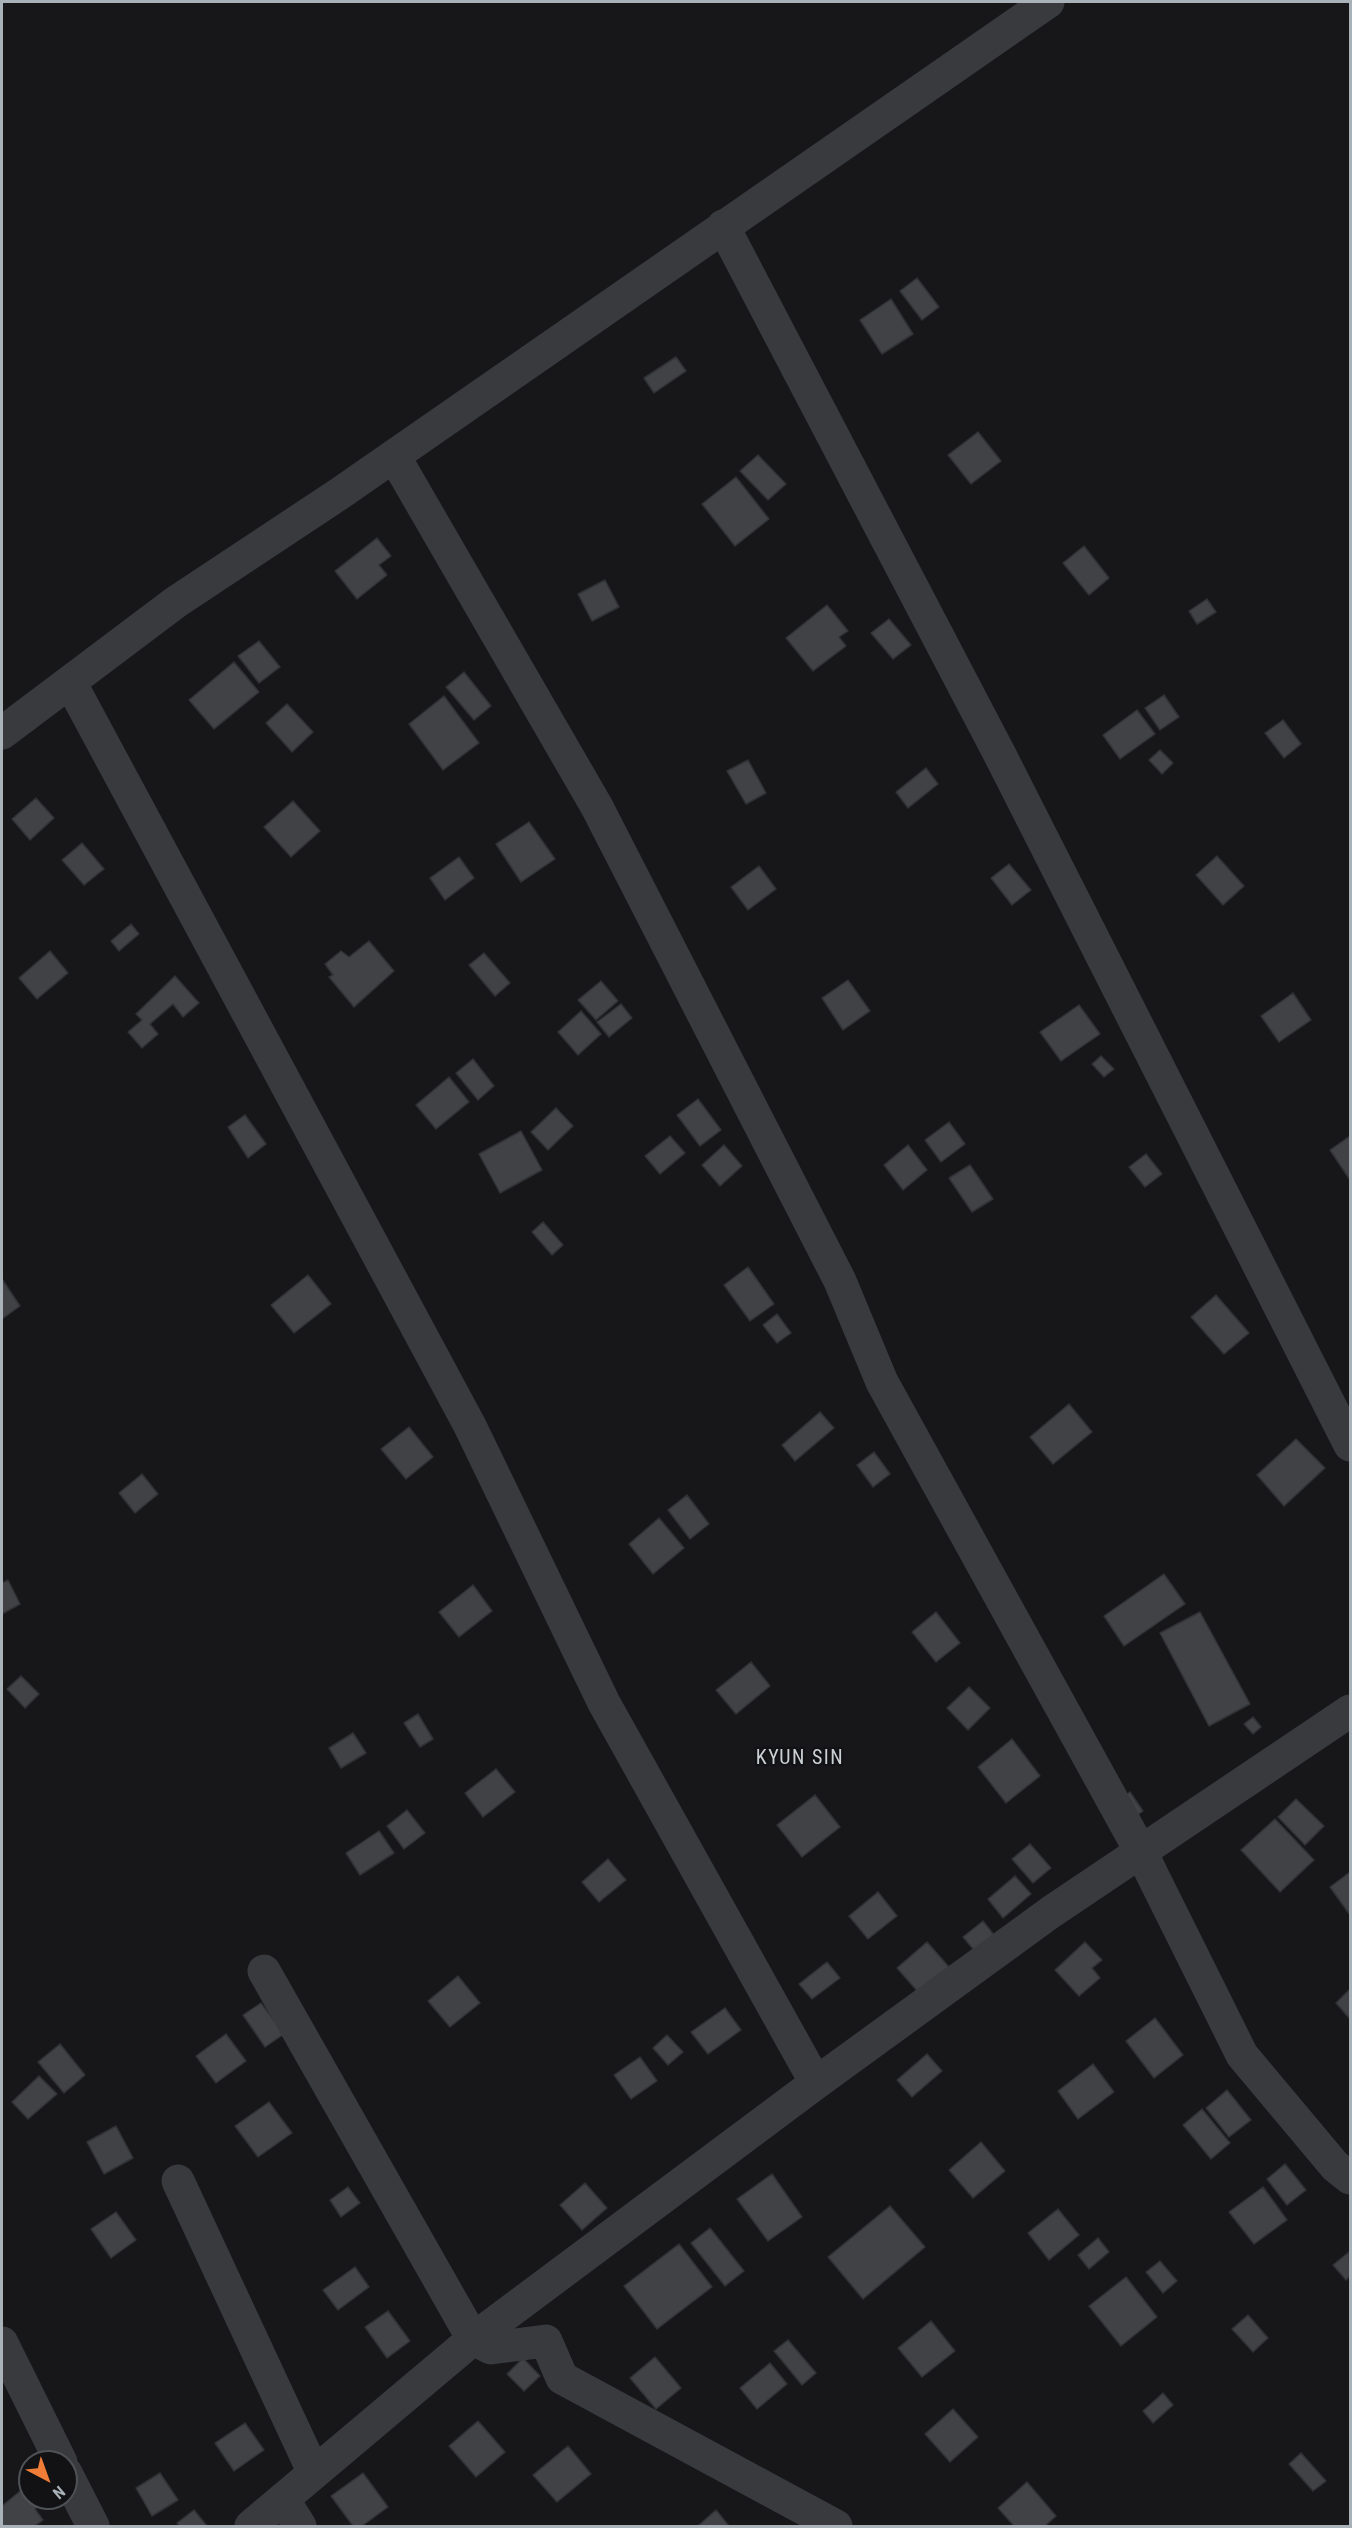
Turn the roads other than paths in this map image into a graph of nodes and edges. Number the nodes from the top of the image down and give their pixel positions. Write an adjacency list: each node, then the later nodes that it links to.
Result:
1 (1048, 2): 2 (street)
2 (723, 226): 3 (street); 6 (street)
3 (394, 456): 4 (street); 8 (street)
4 (70, 682): 5 (street); 10 (street)
5 (2, 732)
6 (1350, 1445)
7 (1350, 1711): 8 (street)
8 (1141, 1852): 10 (street); 11 (street)
9 (264, 1971): 13 (street)
10 (816, 2083): 13 (street)
11 (1350, 2178)
12 (178, 2181): 16 (street)
13 (473, 2338): 16 (street); 22 (street)
14 (2, 2343): 15 (street)
15 (55, 2450)
16 (314, 2473): 18 (street)
17 (78, 2497): 19 (street)
18 (283, 2499): 20 (street); 21 (street)
19 (93, 2526)
20 (251, 2526)
21 (300, 2526)
22 (836, 2526)

